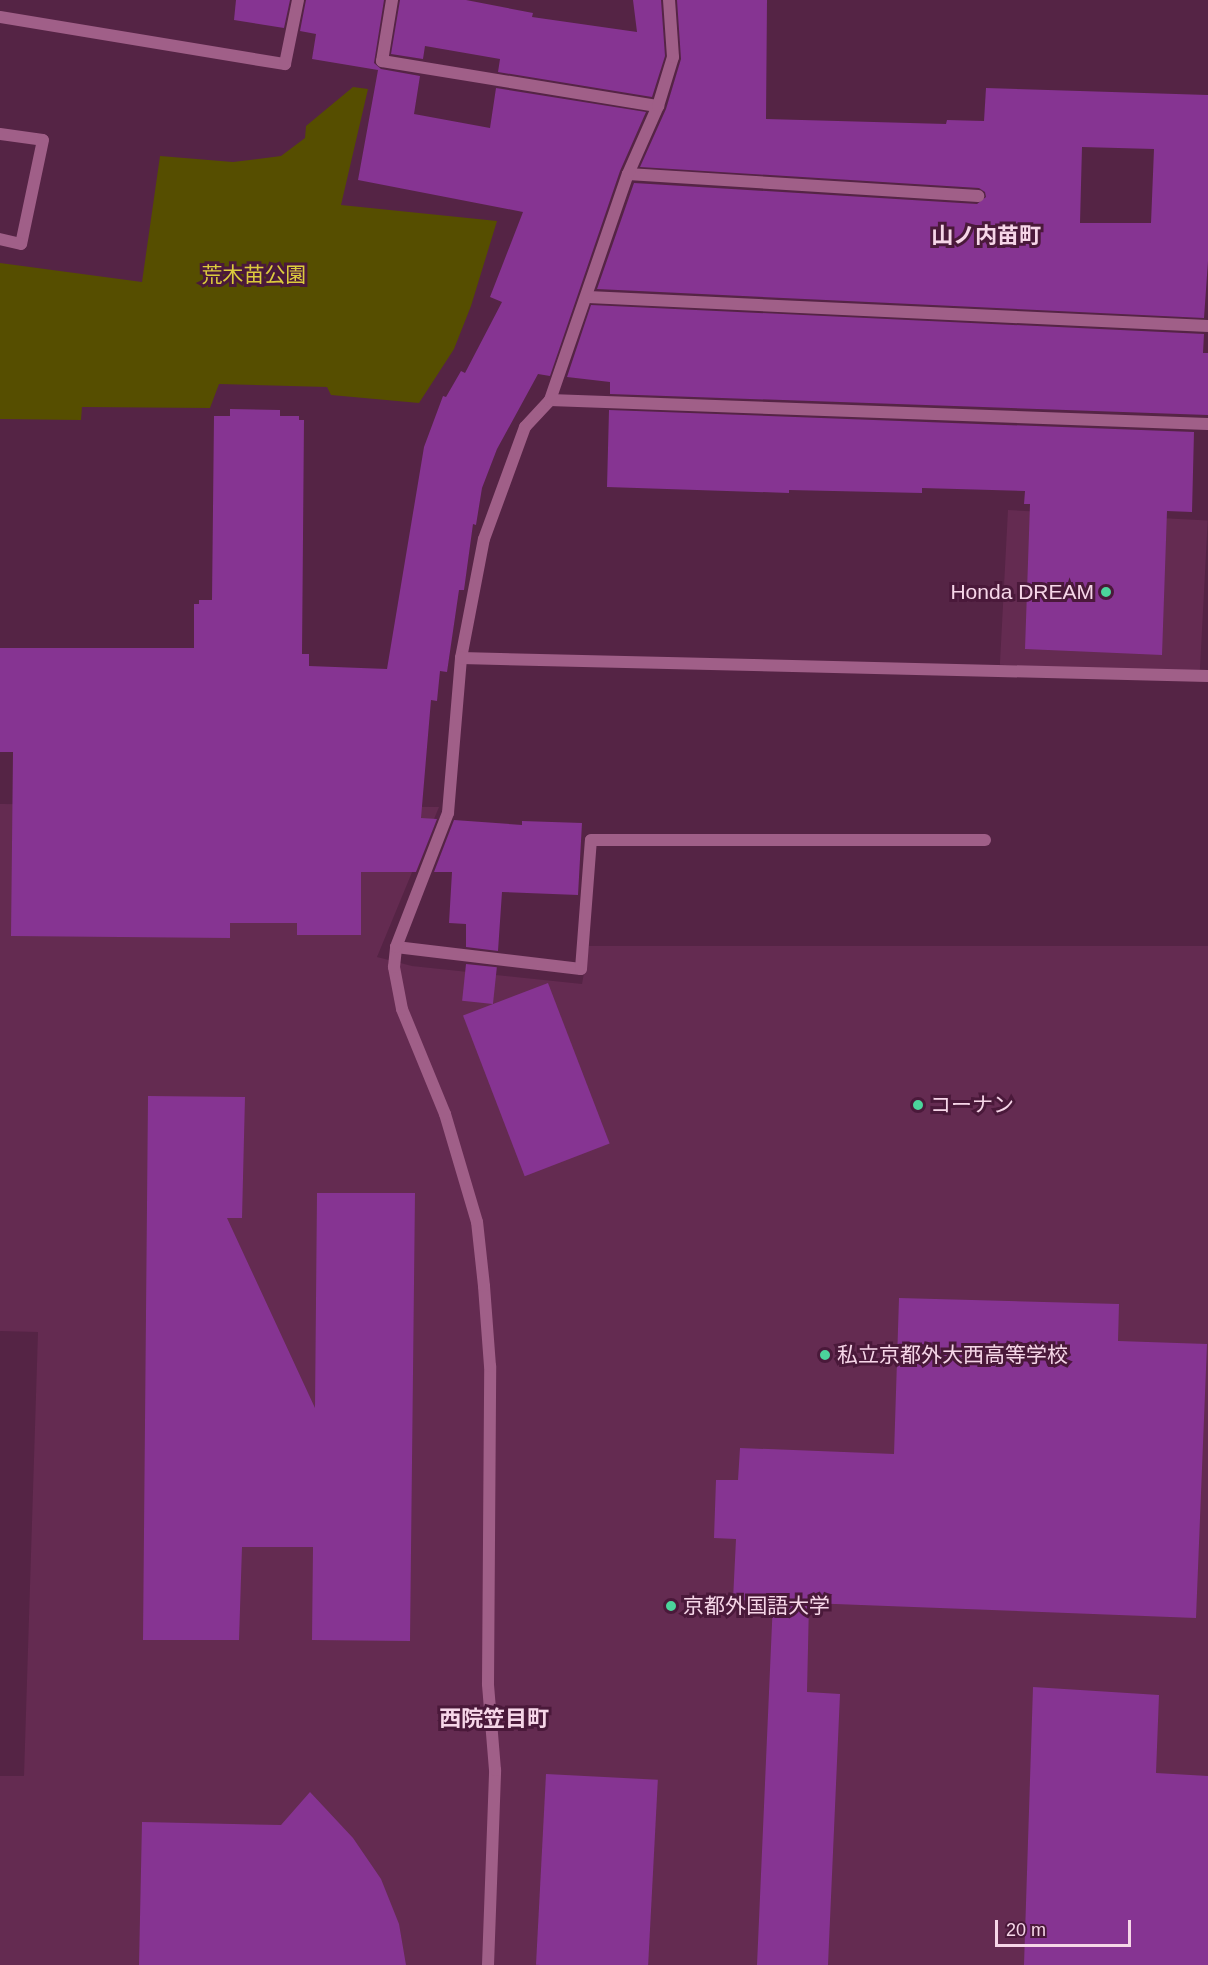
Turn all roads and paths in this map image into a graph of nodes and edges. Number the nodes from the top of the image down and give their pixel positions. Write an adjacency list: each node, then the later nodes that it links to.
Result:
1 (298, 0): 4 (street)
2 (392, 0): 5 (street)
3 (669, 0): 5 (street)
4 (0, 17)
5 (658, 106): 7 (street)
6 (0, 134): 9 (street)
7 (628, 174): 8 (street); 10 (street)
8 (978, 196)
9 (0, 239)
10 (588, 297): 11 (street); 12 (street)
11 (1208, 326)
12 (550, 400): 13 (street); 14 (street)
13 (1208, 424)
14 (461, 658): 15 (street); 17 (street)
15 (1208, 676)
16 (985, 840): 17 (street)
17 (396, 947): 18 (street)
18 (488, 1965)

